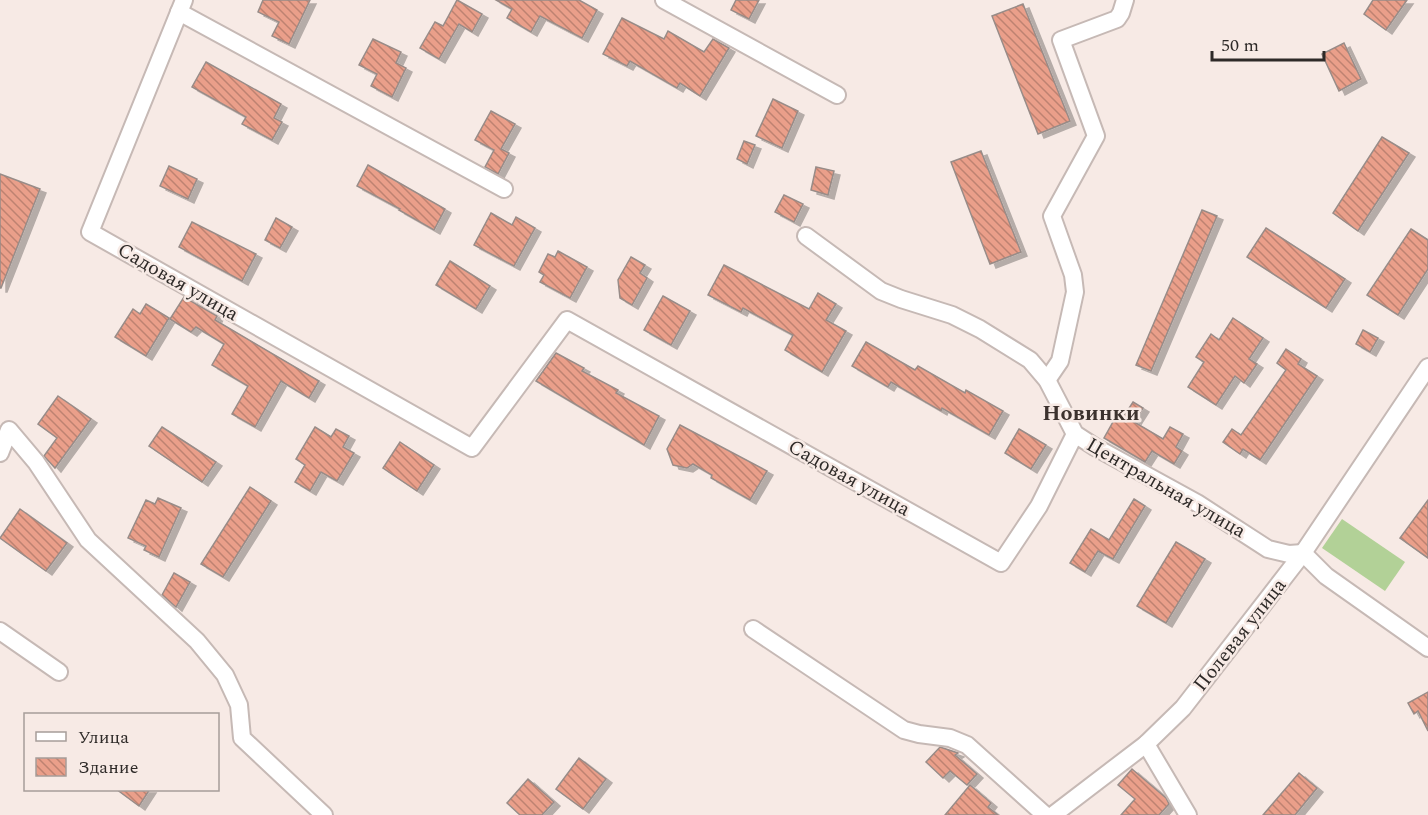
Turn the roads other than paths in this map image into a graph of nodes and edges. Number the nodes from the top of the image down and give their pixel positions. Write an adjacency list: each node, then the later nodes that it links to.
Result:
1 (664, 0): 4 (street)
2 (1125, 0): 8 (street)
3 (182, 6): 5 (street, Садовая улица); 9 (street, Садовая улица)
4 (837, 95)
5 (504, 189)
6 (806, 236): 8 (street, Центральная улица)
7 (1428, 367): 11 (street)
8 (1047, 380): 9 (street, Центральная улица)
9 (1075, 434): 11 (street, Центральная улица)
10 (0, 453): 17 (street)
11 (1303, 553): 14 (street); 16 (street, Полевая улица)
12 (753, 629): 18 (street)
13 (0, 631): 15 (street)
14 (1428, 648)
15 (59, 672)
16 (1146, 744): 19 (street, Полевая улица); 20 (street)
17 (324, 815)
18 (1045, 815)
19 (1053, 815)
20 (1188, 815)

